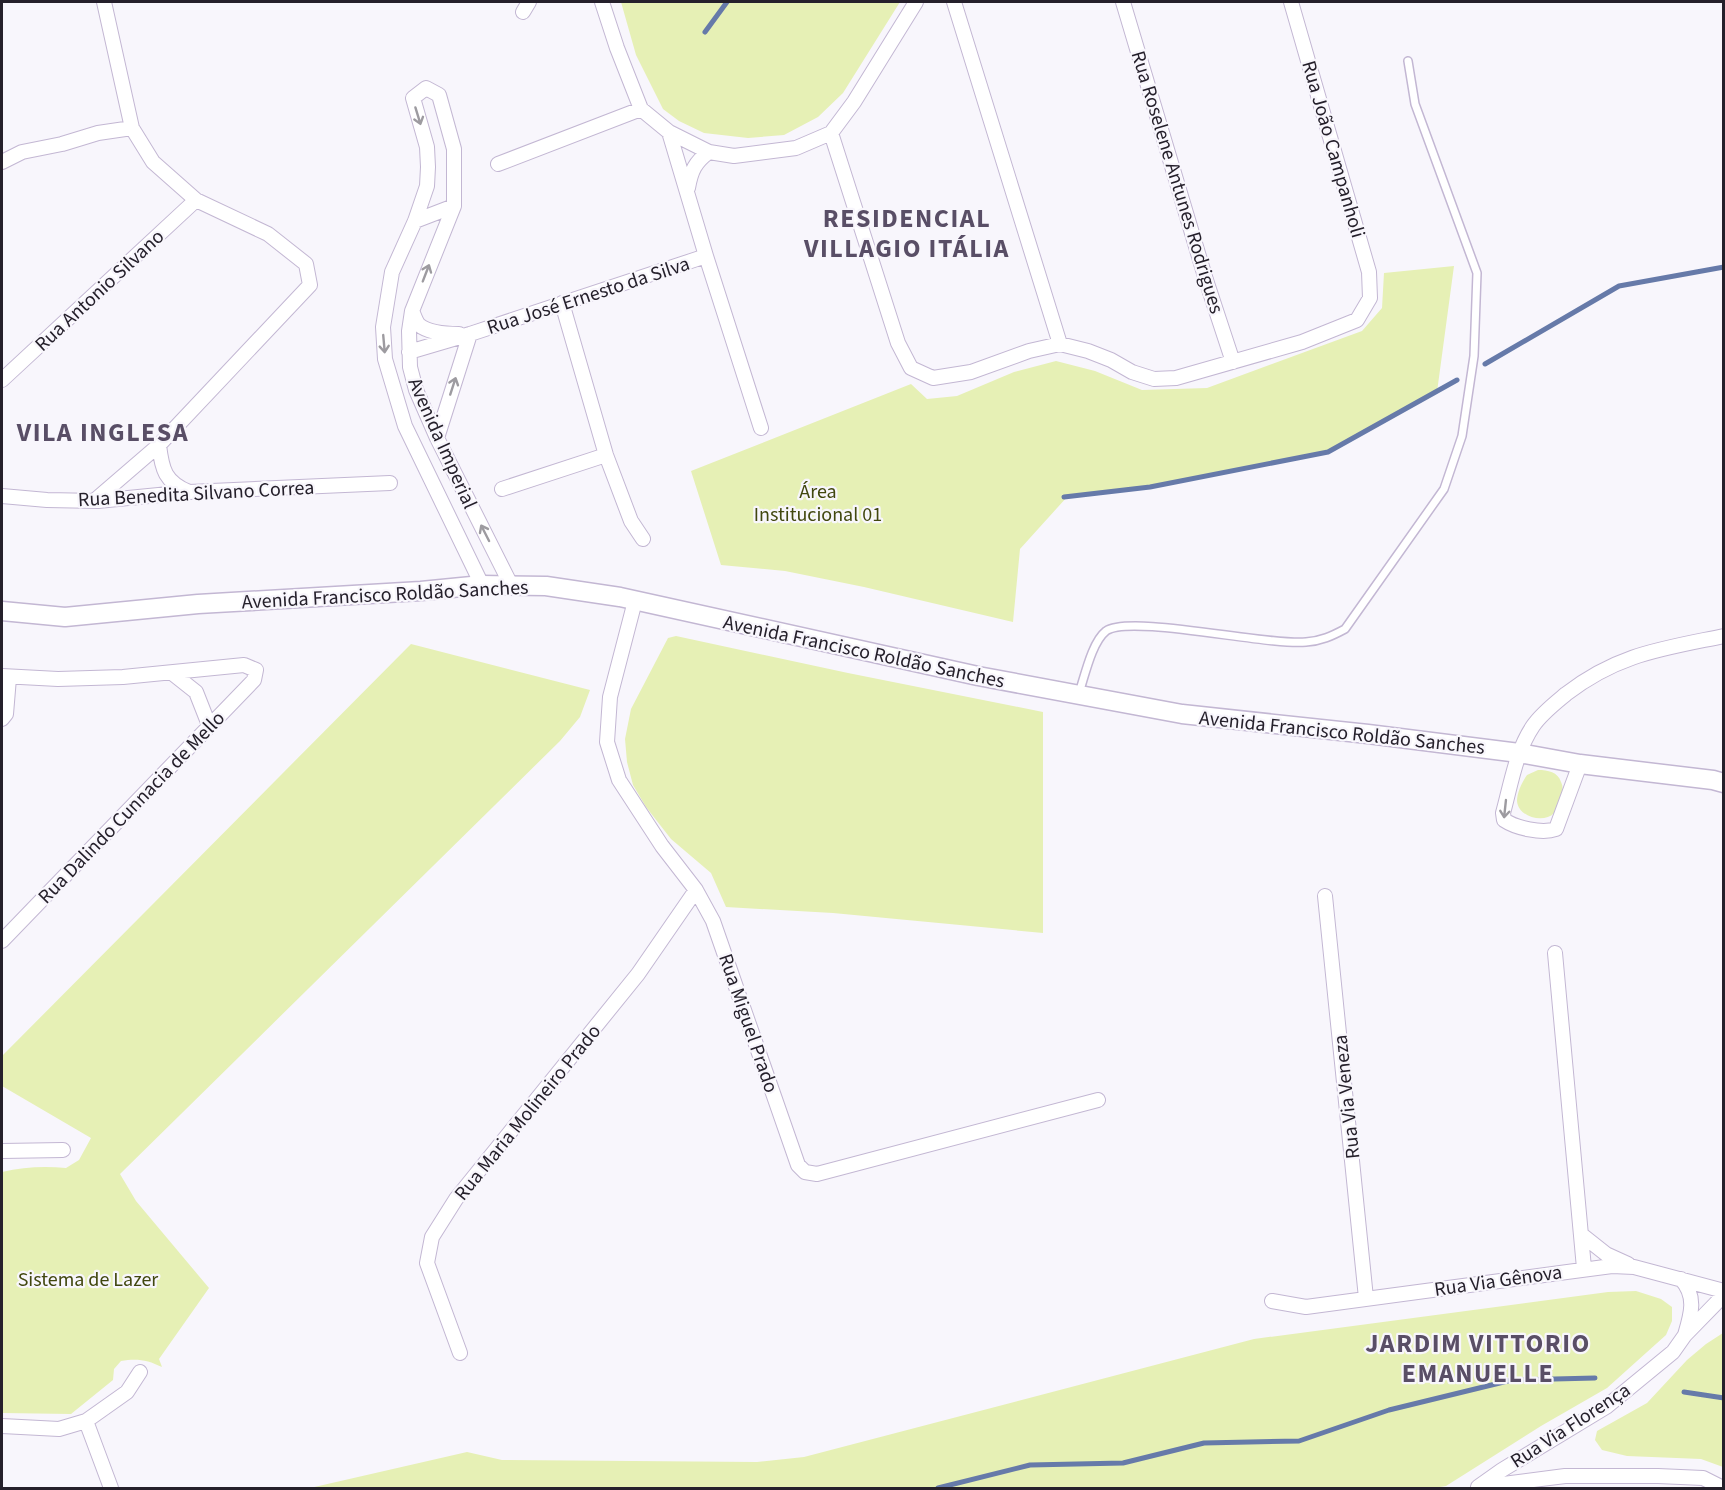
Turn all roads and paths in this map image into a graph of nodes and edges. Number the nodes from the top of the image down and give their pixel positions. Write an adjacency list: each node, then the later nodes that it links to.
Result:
1 (104, 2): 9 (street)
2 (602, 2): 8 (street)
3 (916, 2): 11 (street)
4 (954, 2): 23 (street)
5 (1123, 2): 25 (street, Rua Roselene Antunes Rodrigues)
6 (1291, 2): 25 (street, Rua João Campanholi)
7 (1408, 61): 44 (lane)
8 (641, 109): 10 (street); 14 (street)
9 (132, 128): 13 (street); 16 (street)
10 (669, 132): 12 (street); 15 (street)
11 (831, 133): 12 (street); 23 (street)
12 (709, 152): 15 (street)
13 (2, 162)
14 (498, 164)
15 (687, 190): 19 (street)
16 (196, 200): 26 (street, Rua Antonio Silvano); 29 (street)
17 (454, 206): 18 (street); 18 (street, Avenida Imperial, one-way to 18); 21 (street, Avenida Imperial, one-way to 17)
18 (415, 221): 37 (street, Avenida Imperial, one-way to 37)
19 (706, 256): 20 (street, Rua José Ernesto da Silva); 27 (street)
20 (562, 303): 22 (street, Rua José Ernesto da Silva); 30 (street)
21 (412, 311): 22 (street, Rua José Ernesto da Silva); 24 (street, Avenida Imperial)
22 (470, 334): 24 (street, Rua José Ernesto da Silva); 28 (street, Rua José Ernesto da Silva, one-way to 22)
23 (1060, 344): 25 (street)
24 (409, 352): 28 (street, Avenida Imperial)
25 (1233, 362)
26 (2, 380)
27 (761, 428)
28 (437, 438): 38 (street, Avenida Imperial, one-way to 28)
29 (159, 445): 33 (street); 35 (street)
30 (606, 455): 32 (street); 36 (street)
31 (390, 483): 33 (street, Rua Benedita Silvano Correa)
32 (502, 489)
33 (189, 492): 35 (street, Rua Benedita Silvano Correa)
34 (2, 496): 35 (street, Rua Benedita Silvano Correa)
35 (94, 501)
36 (643, 539)
37 (482, 585): 38 (street, Avenida Francisco Roldão Sanches); 40 (street, Avenida Francisco Roldão Sanches)
38 (511, 585): 39 (street, Avenida Francisco Roldão Sanches)
39 (635, 601): 44 (street, Avenida Francisco Roldão Sanches); 50 (street, Rua Miguel Prado)
40 (2, 611)
41 (1724, 636): 47 (street)
42 (172, 673): 43 (street); 46 (street); 46 (street, Rua Dalindo Cunnacia de Mello)
43 (5, 677): 45 (street)
44 (1078, 695): 47 (street, Avenida Francisco Roldão Sanches)
45 (2, 718)
46 (209, 725): 52 (street, Rua Dalindo Cunnacia de Mello)
47 (1519, 753): 48 (street, Avenida Francisco Roldão Sanches); 48 (street, one-way to 48)
48 (1580, 764): 49 (street, Avenida Francisco Roldão Sanches)
49 (1724, 783)
50 (696, 890): 54 (street, Rua Miguel Prado); 65 (street, Rua Maria Molineiro Prado)
51 (1325, 896): 62 (street, Rua Via Veneza)
52 (2, 941)
53 (1555, 953): 57 (street)
54 (1098, 1100)
55 (63, 1150): 56 (street)
56 (2, 1151)
57 (1582, 1235): 58 (street); 59 (street)
58 (1634, 1267): 59 (street, Rua Via Gênova); 60 (street, Rua Via Gênova)
59 (1584, 1268): 62 (street, Rua Via Gênova)
60 (1681, 1279): 61 (street, Rua Via Gênova); 64 (street, Rua Via Florença)
61 (1724, 1293): 64 (street, Rua Via Florença)
62 (1366, 1298): 63 (street, Rua Via Gênova)
63 (1272, 1301)
64 (1685, 1335): 70 (street, Rua Via Florença)
65 (460, 1353)
66 (140, 1372): 67 (street)
67 (86, 1421): 68 (street); 69 (street)
68 (2, 1426)
69 (111, 1488)
70 (1475, 1488): 71 (street)
71 (1723, 1488)

